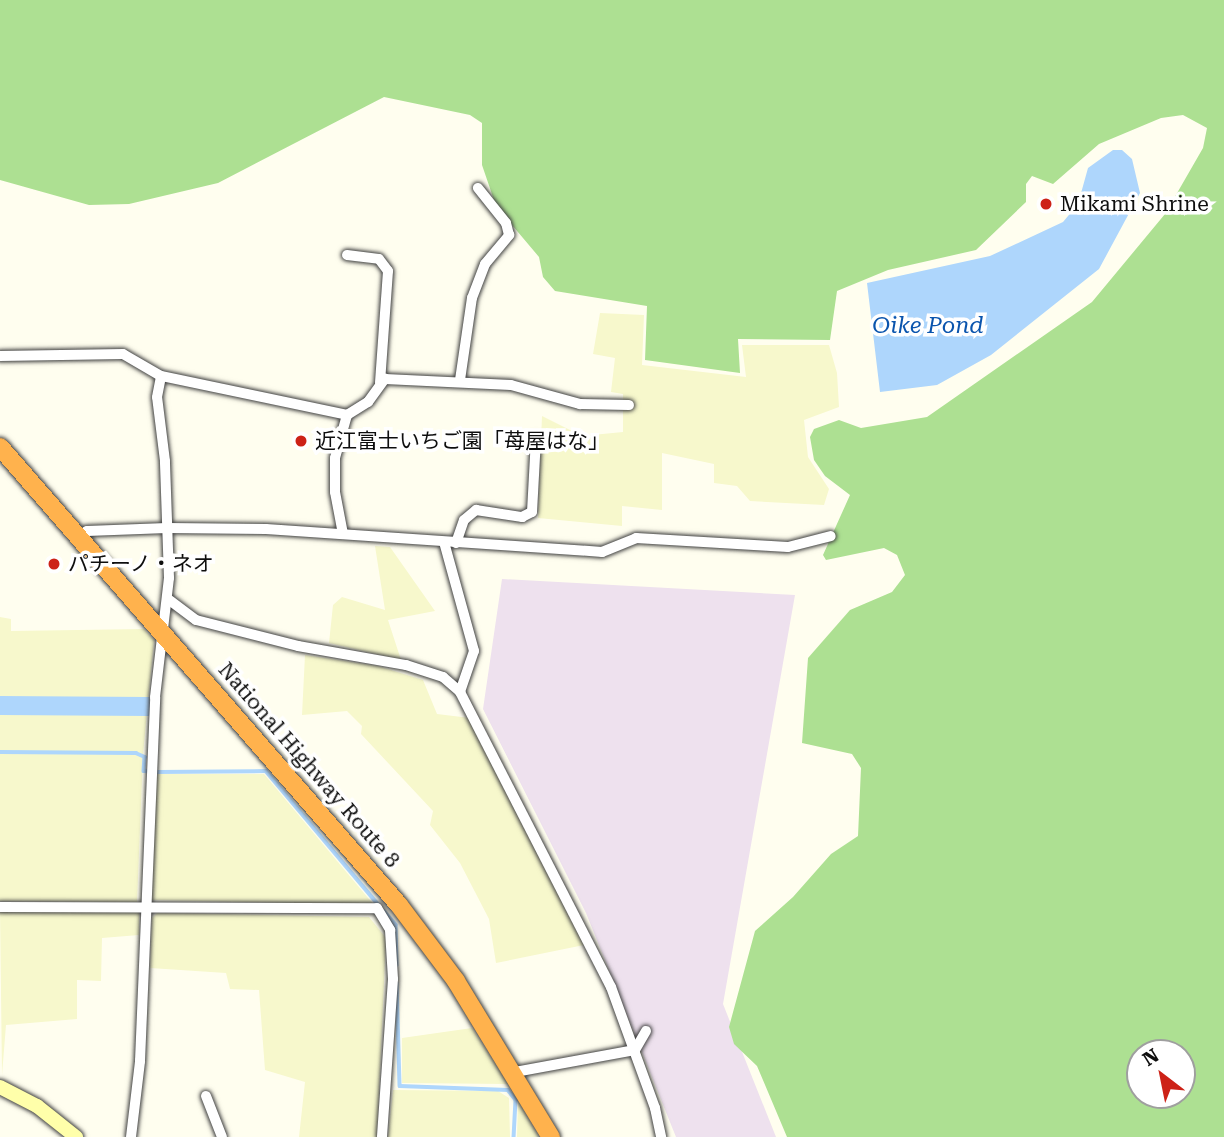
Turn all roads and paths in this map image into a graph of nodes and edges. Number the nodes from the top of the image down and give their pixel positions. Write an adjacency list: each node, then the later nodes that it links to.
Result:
1 (478, 188): 5 (street)
2 (347, 255): 6 (street)
3 (0, 356): 4 (street)
4 (161, 376): 8 (street); 11 (street)
5 (460, 380): 6 (street); 7 (street)
6 (380, 383): 8 (street)
7 (629, 405)
8 (347, 415): 12 (street)
9 (536, 439): 16 (street)
10 (0, 447): 13 (highway, National Highway Route 8)
11 (167, 528): 12 (street); 13 (street); 17 (street)
12 (343, 534): 15 (street)
13 (80, 536): 18 (highway, National Highway Route 8)
14 (831, 536): 16 (street)
15 (444, 542): 16 (street); 19 (street)
16 (456, 543)
17 (168, 599): 18 (street); 19 (street)
18 (161, 630): 21 (street); 24 (highway, National Highway Route 8)
19 (460, 692): 23 (street)
20 (0, 907): 21 (street)
21 (147, 911): 28 (street); 30 (street)
22 (646, 1031): 23 (street)
23 (635, 1050): 24 (street); 32 (street)
24 (514, 1072): 31 (highway, National Highway Route 8)
25 (0, 1087): 27 (street)
26 (206, 1096): 29 (street)
27 (76, 1137)
28 (131, 1137)
29 (222, 1137)
30 (382, 1137)
31 (551, 1137)
32 (661, 1137)

